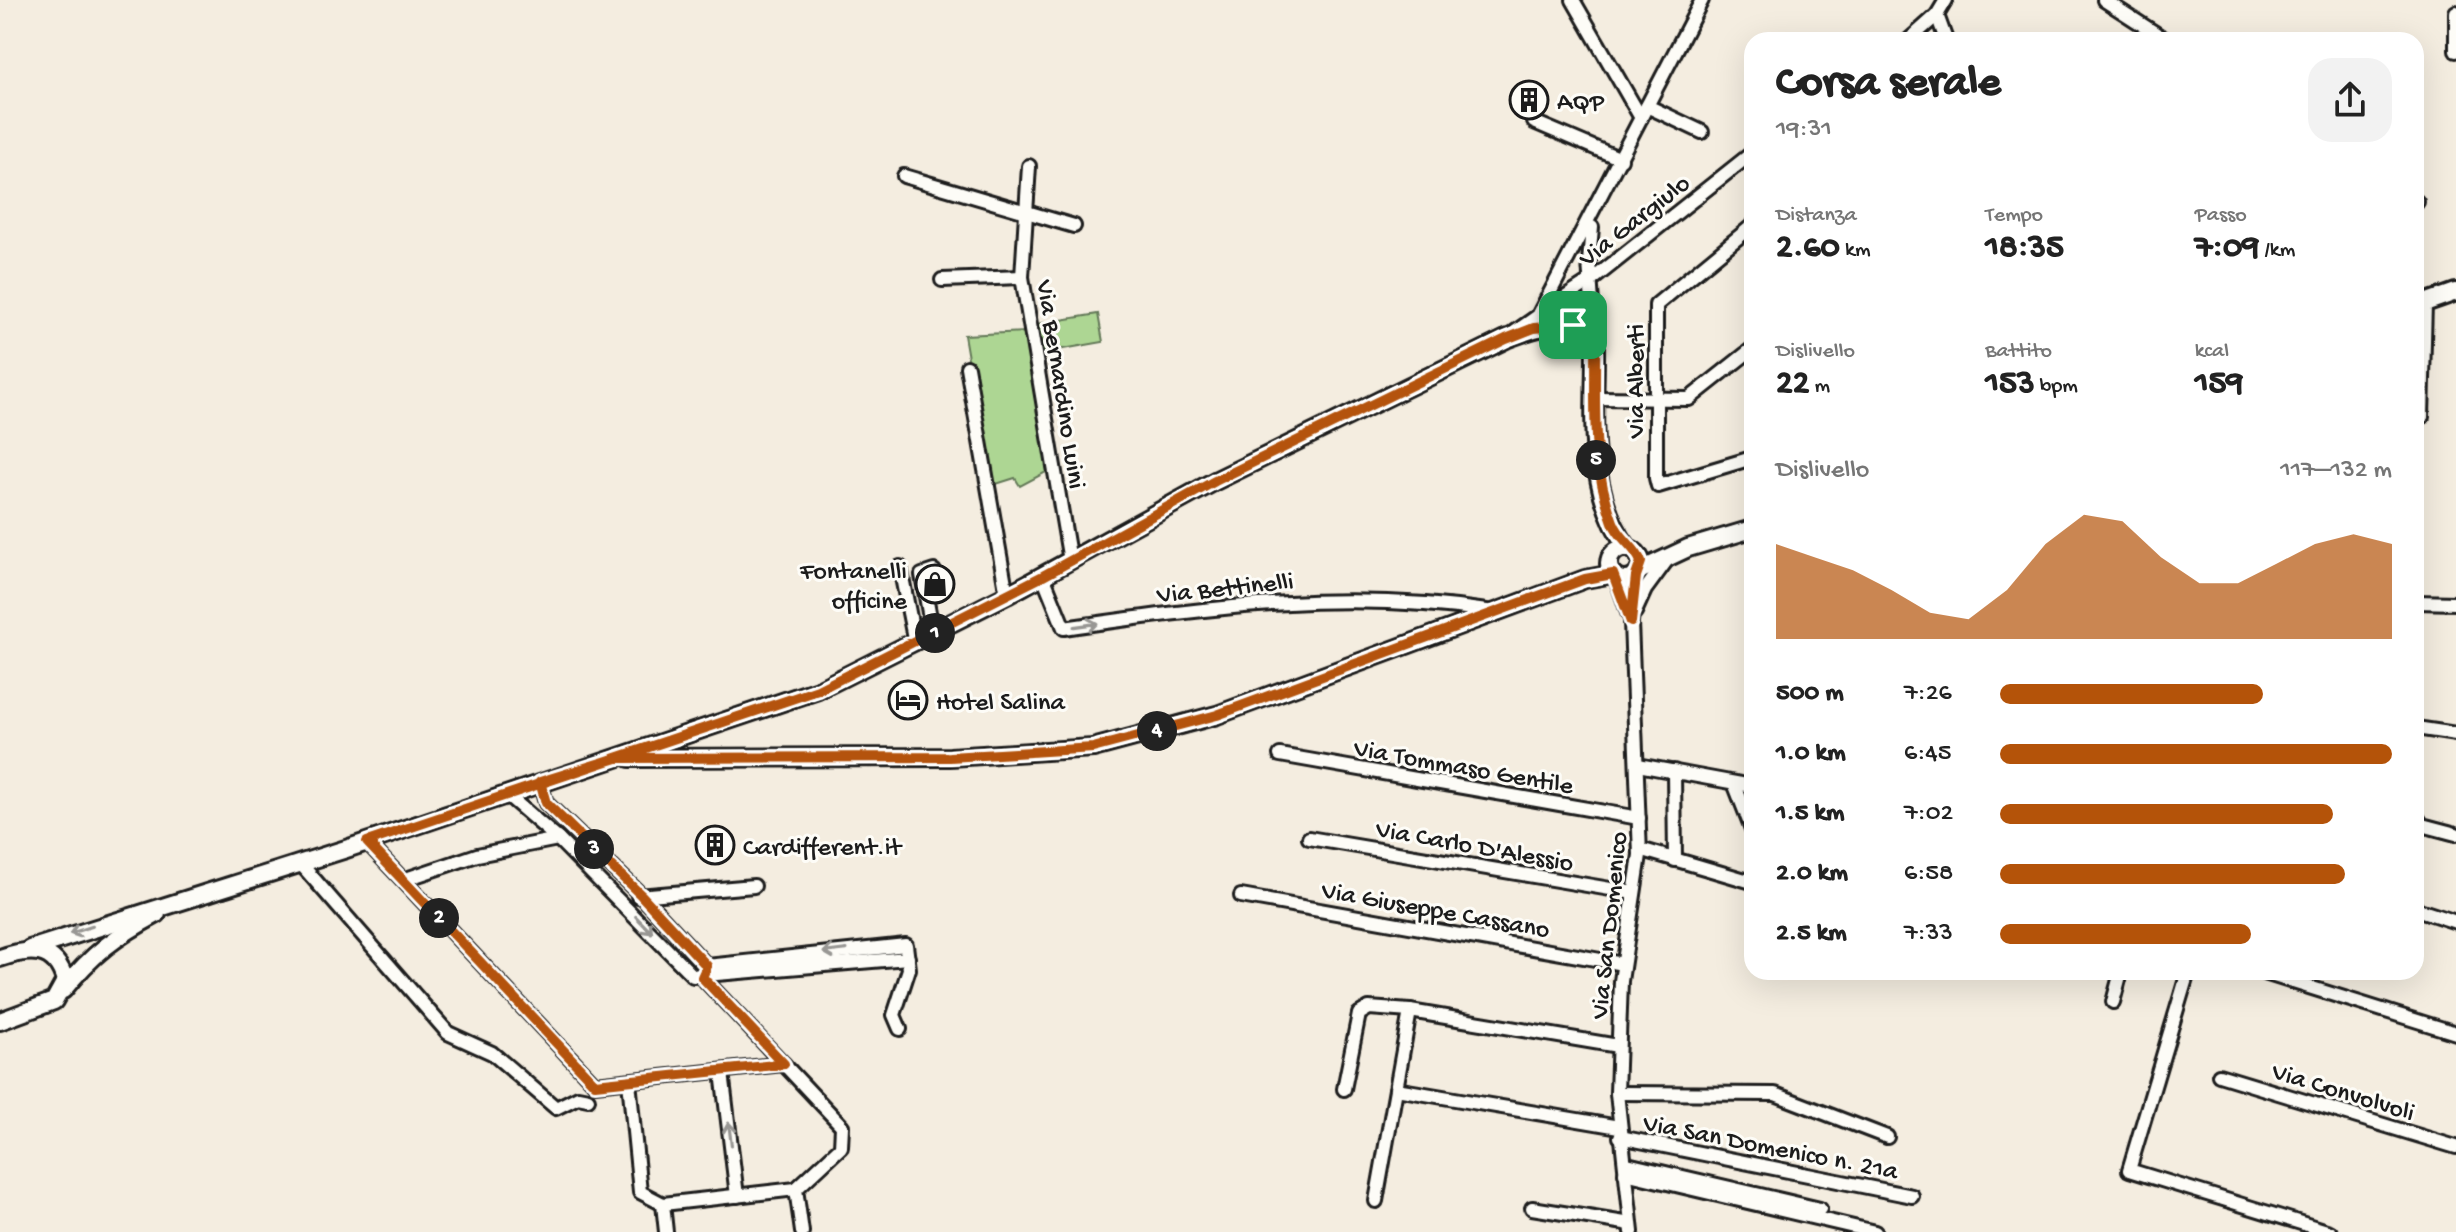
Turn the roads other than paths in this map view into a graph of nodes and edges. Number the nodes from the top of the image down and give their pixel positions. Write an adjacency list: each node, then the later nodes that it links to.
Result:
1 (1573, 0): 11 (street)
2 (1702, 0): 11 (street)
3 (1946, 0): 6 (street)
4 (2104, 0): 9 (street)
5 (2456, 12): 10 (street)
6 (1937, 15): 7 (street); 8 (street)
7 (1918, 32)
8 (1943, 32)
9 (2154, 32)
10 (2456, 51)
11 (1644, 112): 13 (street); 14 (street)
12 (1534, 122): 14 (street)
13 (1702, 132)
14 (1621, 159): 18 (street)
15 (1744, 159): 24 (street, Via Gargiulo)
16 (1029, 166): 19 (street, Via Bernardino Luini)
17 (904, 176): 19 (street)
18 (1597, 208): 24 (street); 27 (street)
19 (1026, 212): 20 (street); 22 (street, Via Bernardino Luini)
20 (1074, 226)
21 (1744, 233): 33 (street, Via Alberti)
22 (1022, 277): 23 (street); 39 (street, Via Bernardino Luini)
23 (942, 280)
24 (1592, 280): 27 (street, Via Gargiulo); 29 (street)
25 (2456, 292): 26 (main road)
26 (2424, 304)
27 (1538, 316): 28 (street, Via Gargiulo)
28 (1506, 339): 29 (main road); 39 (main road)
29 (1595, 343): 32 (main road)
30 (1744, 355): 33 (street)
31 (967, 367): 45 (street)
32 (1594, 398): 33 (street); 37 (main road)
33 (1657, 400): 34 (street, Via Alberti)
34 (1744, 460)
35 (1744, 531): 36 (main road)
36 (1688, 548): 37 (main road); 38 (main road)
37 (1631, 549): 42 (main road); 44 (main road)
38 (1670, 557): 42 (main road); 50 (street)
39 (1070, 561): 43 (main road)
40 (900, 567): 53 (street)
41 (934, 571): 52 (street)
42 (1637, 574): 44 (main road); 50 (street, Via San Domenico)
43 (1043, 576): 45 (main road); 48 (street, Via Bettinelli, one-way to 48)
44 (1614, 576): 49 (main road); 50 (street, Via San Domenico)
45 (1007, 595): 52 (main road)
46 (2424, 602): 47 (street)
47 (2456, 603)
48 (1448, 605): 49 (street, Via Bettinelli); 51 (street)
49 (1496, 612): 51 (main road)
50 (1631, 622): 60 (street, Via San Domenico)
51 (1459, 626): 59 (main road)
52 (933, 634): 53 (main road)
53 (915, 643): 55 (main road)
54 (2424, 729): 56 (street)
55 (690, 733): 58 (main road); 59 (main road)
56 (2456, 734)
57 (1280, 755): 67 (street, Via Tommaso Gentile)
58 (617, 758): 59 (main road); 62 (main road)
59 (699, 758)
60 (1638, 765): 61 (street); 67 (street, Via San Domenico)
61 (1674, 771): 63 (street); 74 (street)
62 (540, 782): 65 (main road); 80 (street)
63 (1734, 783): 64 (street); 66 (street)
64 (1744, 785)
65 (506, 794): 71 (street); 72 (main road)
66 (1744, 809)
67 (1639, 818): 73 (street, Via San Domenico)
68 (2424, 826): 69 (street)
69 (2456, 834)
70 (1309, 838): 79 (street, Via Carlo D'Alessio)
71 (558, 839): 76 (street); 82 (street)
72 (367, 842): 75 (main road); 76 (street)
73 (1640, 849): 74 (street); 79 (street, Via San Domenico)
74 (1675, 860): 77 (street)
75 (300, 863): 83 (main road); 107 (street)
76 (403, 880): 103 (street)
77 (1744, 880)
78 (754, 886): 80 (street)
79 (1634, 893): 88 (street, Via San Domenico)
80 (641, 895): 82 (street); 89 (street)
81 (1241, 896): 88 (street, Via Giuseppe Cassano)
82 (618, 897): 89 (street, one-way to 89)
83 (183, 900): 86 (main road, one-way to 86); 93 (main road)
84 (2424, 912): 85 (street)
85 (2456, 922)
86 (30, 949): 87 (main road); 93 (main road)
87 (0, 958)
88 (1623, 964): 99 (street, Via San Domenico)
89 (704, 971): 97 (street); 100 (street)
90 (2119, 980): 94 (street)
91 (2186, 980): 123 (street)
92 (2287, 980): 98 (street)
93 (63, 990): 96 (main road)
94 (2113, 1002)
95 (1410, 1011): 99 (street); 104 (street); 105 (street)
96 (0, 1021)
97 (900, 1029)
98 (2456, 1033)
99 (1618, 1046): 106 (street, Via San Domenico)
100 (784, 1064): 101 (street); 112 (street)
101 (722, 1072): 103 (street); 113 (street, one-way to 101)
102 (2219, 1075): 110 (street, Via Convolvoli)
103 (629, 1081): 116 (street)
104 (1344, 1089)
105 (1396, 1089): 108 (street, Via San Domenico n. 21a); 115 (street)
106 (1617, 1093): 108 (street, Via San Domenico); 109 (street)
107 (588, 1099)
108 (1619, 1132): 111 (street, Via San Domenico); 114 (street, Via San Domenico n. 21a)
109 (1887, 1137)
110 (2456, 1147)
111 (1624, 1168): 118 (street); 119 (street, Via San Domenico); 122 (street)
112 (796, 1189): 113 (street); 121 (street)
113 (737, 1196): 116 (street)
114 (1912, 1196)
115 (1376, 1201)
116 (663, 1204): 120 (street)
117 (1532, 1208): 119 (street)
118 (1820, 1209)
119 (1632, 1228)
120 (666, 1232)
121 (802, 1232)
122 (1875, 1232)
123 (2330, 1232)

